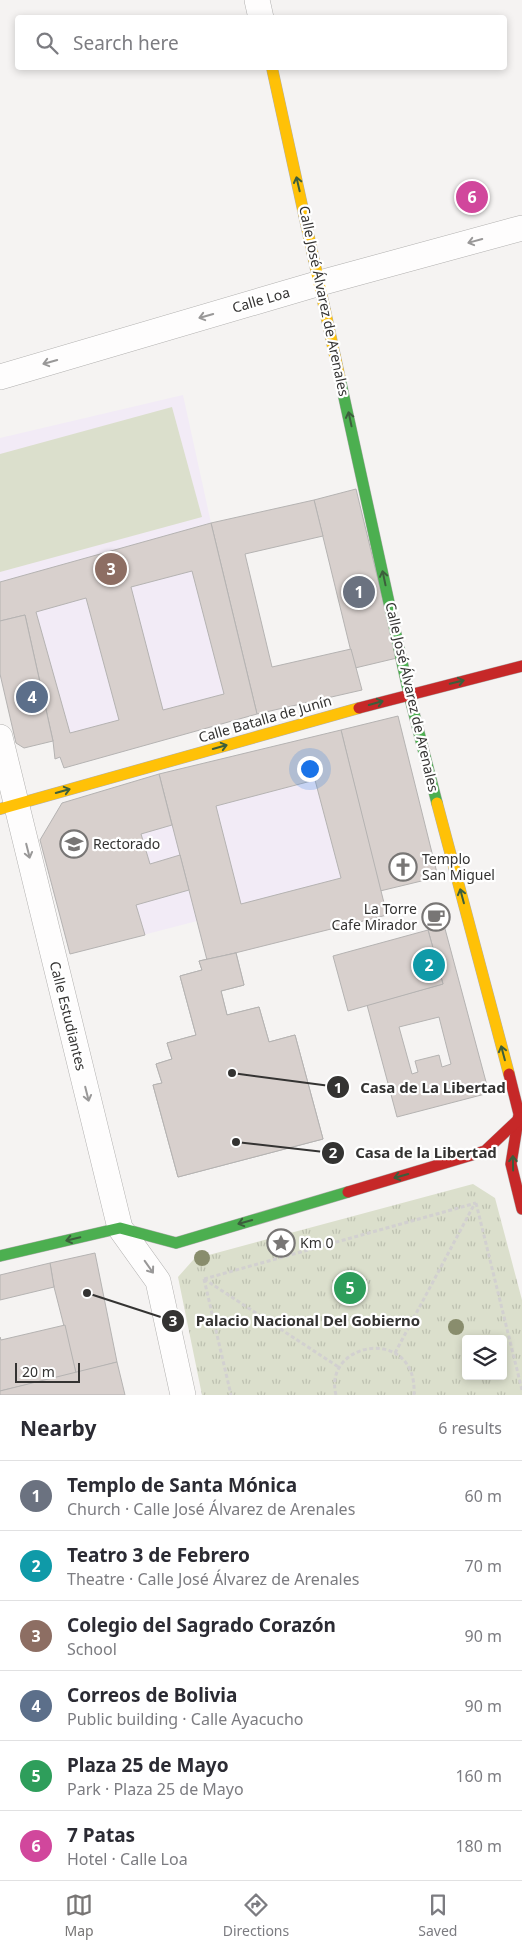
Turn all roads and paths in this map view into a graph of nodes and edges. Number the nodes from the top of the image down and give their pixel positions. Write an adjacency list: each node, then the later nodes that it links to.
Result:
1 (257, 0): 2 (street)
2 (260, 15)
3 (272, 70): 5 (street, Calle José Álvarez de Arenales, one-way to 3)
4 (522, 228): 5 (street, Calle Loa, one-way to 5)
5 (320, 283): 6 (street, Calle Loa, one-way to 6); 8 (street, Calle José Álvarez de Arenales, one-way to 5)
6 (0, 376)
7 (522, 666): 8 (street, Calle Batalla de Junín, one-way to 7)
8 (409, 694): 10 (street, Calle Batalla de Junín, one-way to 8); 11 (street, Calle José Álvarez de Arenales, one-way to 8)
9 (0, 737): 10 (street, Calle Estudiantes)
10 (8, 806): 14 (street, Calle Estudiantes, one-way to 14)
11 (521, 1117): 13 (street, one-way to 11); 14 (street, one-way to 14)
12 (476, 1203): 16 (path); 17 (path); 19 (path)
13 (522, 1209)
14 (120, 1228): 15 (street, one-way to 15); 20 (street, one-way to 20)
15 (0, 1256)
16 (204, 1278): 18 (path); 21 (path)
17 (395, 1353): 18 (path); 23 (path)
18 (340, 1368): 22 (path)
19 (522, 1390)
20 (183, 1395)
21 (231, 1395)
22 (336, 1395)
23 (414, 1395)

